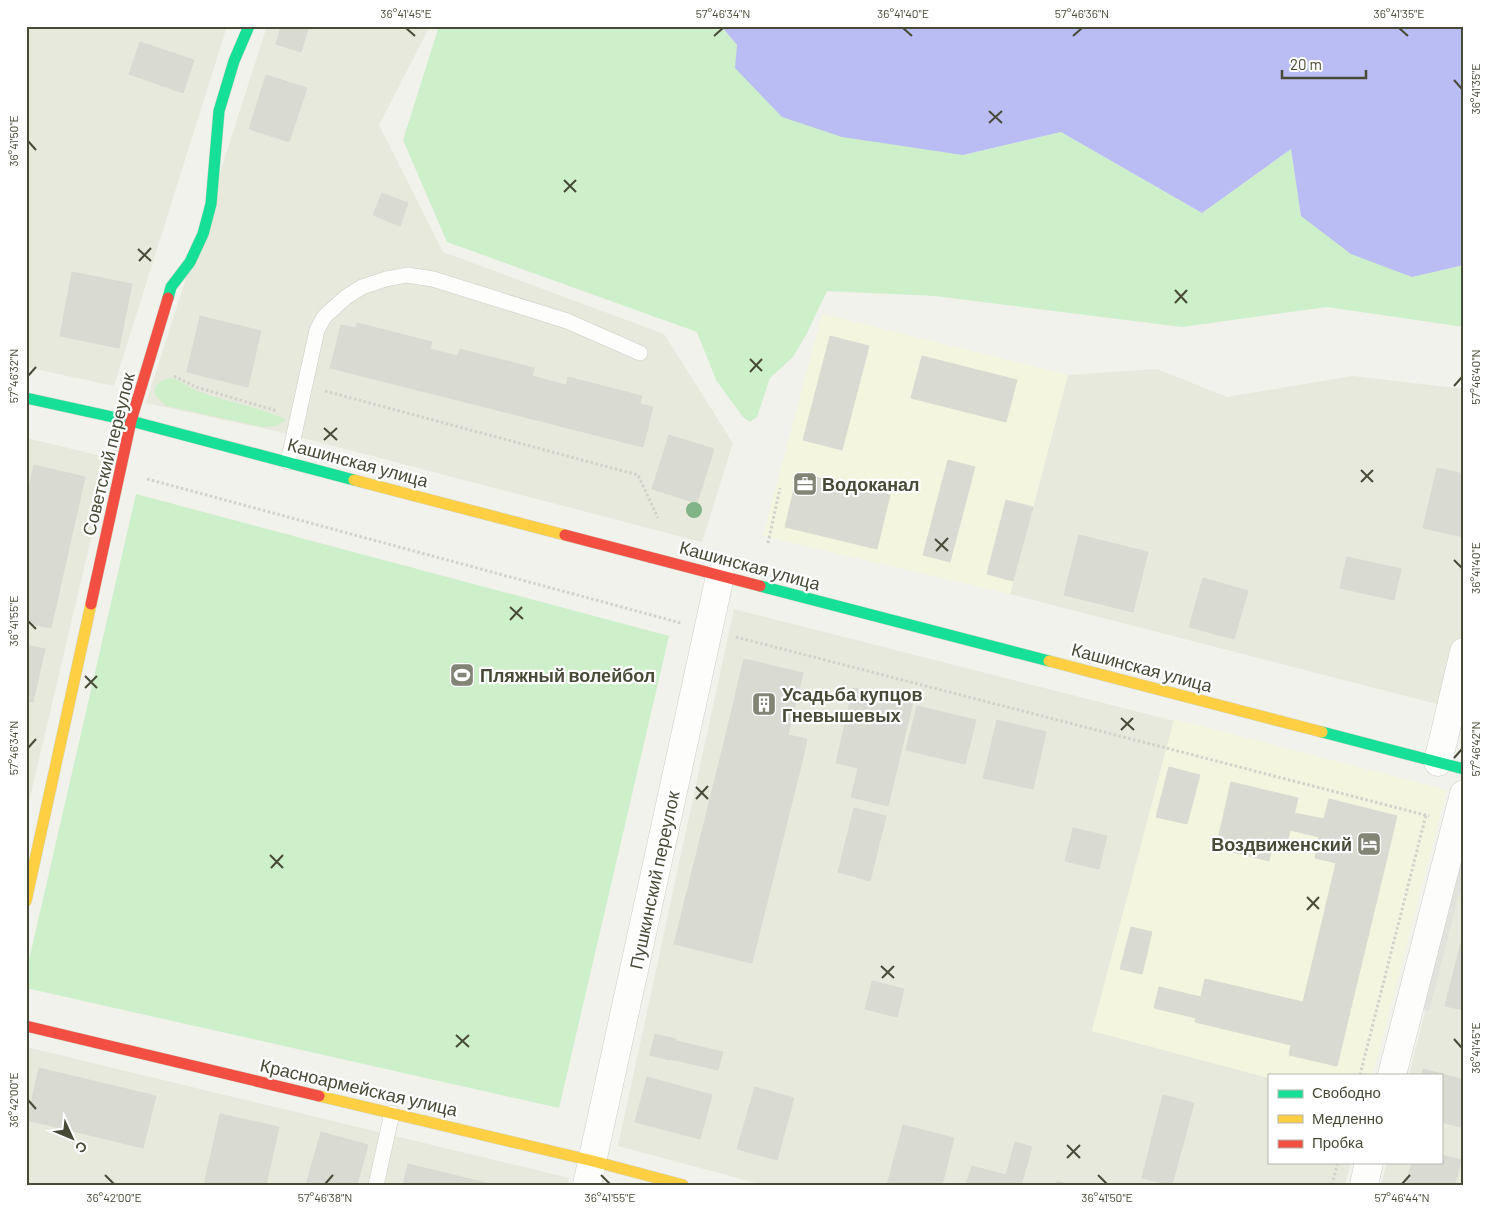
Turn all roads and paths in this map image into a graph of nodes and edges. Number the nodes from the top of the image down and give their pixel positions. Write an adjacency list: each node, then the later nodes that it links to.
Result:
1 (249, 26): 3 (street, Советский переулок)
2 (640, 353): 4 (lane)
3 (146, 372): 6 (street, Советский переулок); 7 (path)
4 (306, 386): 7 (lane); 11 (path)
5 (26, 398): 6 (street, Кашинская улица)
6 (131, 421): 8 (street, Кашинская улица); 9 (street, Советский переулок)
7 (298, 421): 8 (lane)
8 (288, 462): 13 (street, Кашинская улица)
9 (120, 472): 14 (path); 20 (street, Советский переулок)
10 (780, 488): 12 (path)
11 (658, 518)
12 (768, 543)
13 (720, 576): 14 (street, Пушкинский переулок); 16 (street, Кашинская улица)
14 (708, 630): 18 (path); 28 (street, Пушкинский переулок)
15 (1464, 652): 16 (street)
16 (1451, 765)
17 (1464, 794): 19 (street)
18 (1426, 816): 19 (path); 23 (path)
19 (1456, 823): 24 (street)
20 (28, 885): 21 (street, Советский переулок)
21 (26, 901)
22 (26, 1026): 25 (street, Красноармейская улица)
23 (1360, 1074)
24 (1392, 1074)
25 (392, 1113): 28 (street, Красноармейская улица); 29 (lane)
26 (1337, 1164): 31 (path)
27 (1369, 1164): 32 (street)
28 (590, 1173): 30 (street, Красноармейская улица)
29 (376, 1185)
30 (683, 1185)
31 (1332, 1185)
32 (1364, 1185)

